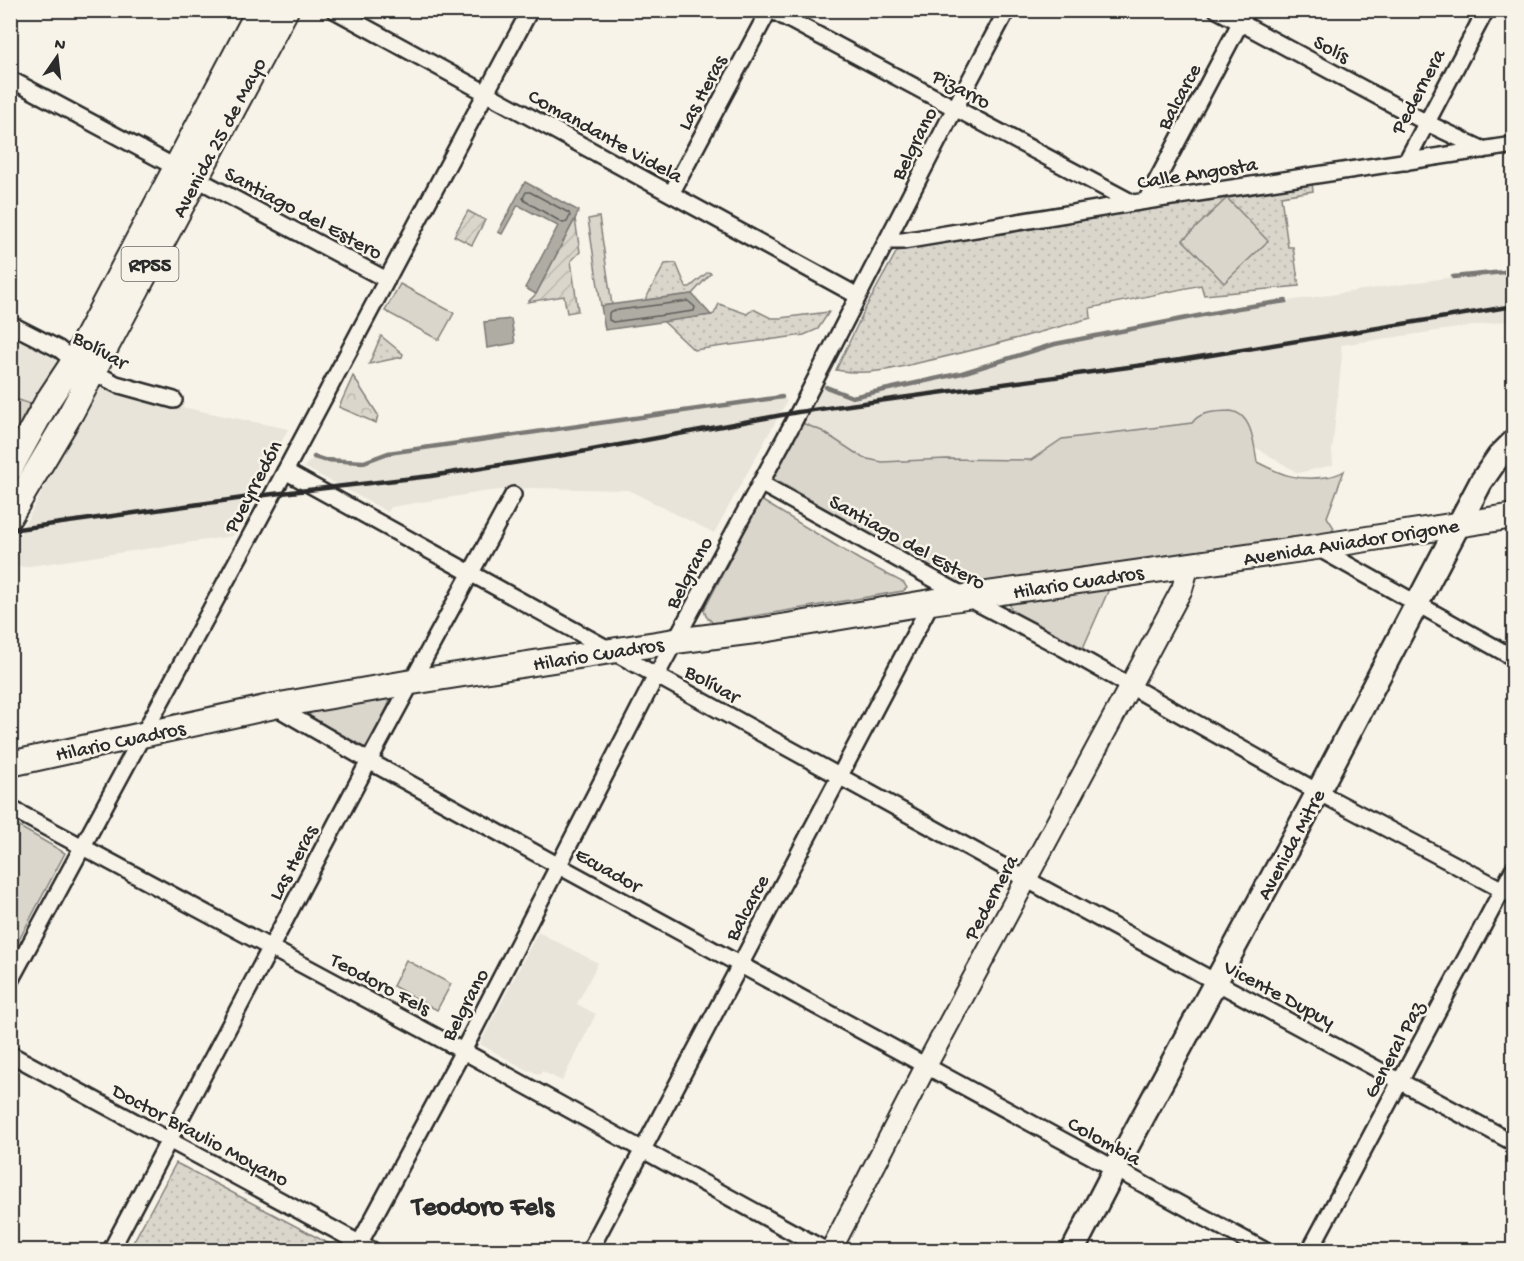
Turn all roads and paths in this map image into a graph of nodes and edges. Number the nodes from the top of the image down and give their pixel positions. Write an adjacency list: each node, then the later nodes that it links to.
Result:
1 (259, 10): 17 (main road, Avenida 25 de Mayo / RP55)
2 (286, 10): 17 (main road, Avenida 25 de Mayo / RP55)
3 (334, 10): 11 (street, Comandante Videla)
4 (530, 10): 11 (street, Pueyrredón)
5 (770, 10): 12 (street, Pizarro); 18 (street, Las Heras)
6 (1007, 10): 12 (street, Belgrano)
7 (1217, 10): 9 (street, Solís)
8 (1486, 10): 13 (street, Pedernera)
9 (1244, 17): 13 (street, Solís); 19 (street, Balcarce)
10 (10, 79): 17 (street, Santiago del Estero)
11 (487, 94): 18 (street, Comandante Videla); 21 (street, Pueyrredón)
12 (955, 108): 19 (street, Pizarro); 20 (street, Belgrano)
13 (1427, 123): 15 (street, Solís); 16 (street, Pedernera)
14 (1514, 146): 15 (street, Calle Angosta)
15 (1484, 150): 16 (street, Calle Angosta)
16 (1406, 162): 19 (street, Calle Angosta)
17 (186, 173): 21 (street, Santiago del Estero); 24 (main road, Avenida 25 de Mayo / RP55)
18 (670, 194): 22 (street, Comandante Videla)
19 (1139, 202): 20 (street, Calle Angosta)
20 (886, 241): 22 (street, Belgrano)
21 (387, 280): 28 (street, Pueyrredón)
22 (858, 296): 29 (street, Belgrano)
23 (10, 324): 24 (street, Bolívar)
24 (83, 366): 25 (street, Bolívar); 27 (main road, Avenida 25 de Mayo / RP55); 31 (main road, Avenida 25 de Mayo / RP55)
25 (174, 400)
26 (1514, 441): 33 (main road, Avenida Mitre)
27 (10, 469)
28 (285, 471): 36 (street, Bolívar); 47 (street, Pueyrredón)
29 (760, 483): 37 (street, Santiago del Estero); 40 (street, Belgrano)
30 (513, 495): 36 (street, Las Heras)
31 (10, 516)
32 (1514, 516): 33 (main road, Avenida Aviador Origone)
33 (1459, 524): 34 (main road, Avenida Aviador Origone); 39 (main road, Avenida Mitre)
34 (1316, 547): 35 (main road, Avenida Aviador Origone); 39 (street)
35 (1189, 565): 38 (main road, Hilario Cuadros); 45 (street, Pedernera)
36 (470, 573): 41 (street, Bolívar); 44 (street, Las Heras)
37 (936, 593): 38 (main road, Hilario Cuadros); 40 (main road, Hilario Cuadros); 50 (street, Balcarce)
38 (968, 598): 45 (street, Santiago del Estero)
39 (1418, 604): 42 (street); 51 (main road, Avenida Mitre)
40 (675, 641): 41 (main road, Hilario Cuadros); 43 (street, Belgrano)
41 (612, 651): 43 (street, Bolívar); 44 (main road, Hilario Cuadros)
42 (1514, 658)
43 (656, 676): 50 (street, Bolívar); 54 (street, Belgrano)
44 (412, 682): 46 (main road, Hilario Cuadros); 48 (street, Las Heras)
45 (1130, 686): 51 (street, Santiago del Estero); 56 (street, Pedernera)
46 (274, 706): 47 (main road, Hilario Cuadros); 48 (street, Ecuador)
47 (142, 734): 49 (main road, Hilario Cuadros); 53 (street, Pueyrredón)
48 (369, 761): 54 (street, Ecuador); 58 (street, Las Heras)
49 (10, 764)
50 (838, 776): 56 (street, Bolívar); 59 (street, Balcarce)
51 (1318, 792): 57 (street, Santiago del Estero); 61 (main road, Avenida Mitre)
52 (10, 808): 53 (street, Teodoro Fels)
53 (83, 847): 58 (street, Teodoro Fels); 60 (street, Pueyrredón)
54 (559, 866): 59 (street, Ecuador); 62 (street, Belgrano)
55 (1514, 868): 57 (street, General Paz)
56 (1026, 880): 61 (street, Vicente Dupuy); 64 (street, Pedernera)
57 (1508, 893): 65 (street, General Paz)
58 (270, 948): 62 (street, Teodoro Fels); 66 (street, Las Heras)
59 (740, 964): 64 (street, Ecuador); 68 (street, Balcarce)
60 (10, 981)
61 (1216, 982): 65 (street, Vicente Dupuy); 69 (main road, Avenida Mitre)
62 (463, 1051): 68 (street, Teodoro Fels); 70 (street, Belgrano)
63 (10, 1054): 66 (street, Doctor Braulio Moyano)
64 (926, 1066): 69 (street, Colombia); 74 (street, Pedernera)
65 (1399, 1081): 67 (street, Vicente Dupuy); 77 (street, General Paz)
66 (168, 1140): 70 (street, Doctor Braulio Moyano); 71 (street, Las Heras)
67 (1514, 1143)
68 (643, 1150): 72 (street, Balcarce); 73 (street, Teodoro Fels)
69 (1114, 1169): 75 (main road, Avenida Mitre); 76 (street, Colombia)
70 (363, 1248)
71 (111, 1251)
72 (590, 1251)
73 (825, 1251)
74 (831, 1251)
75 (1073, 1251)
76 (1264, 1251)
77 (1310, 1251)

